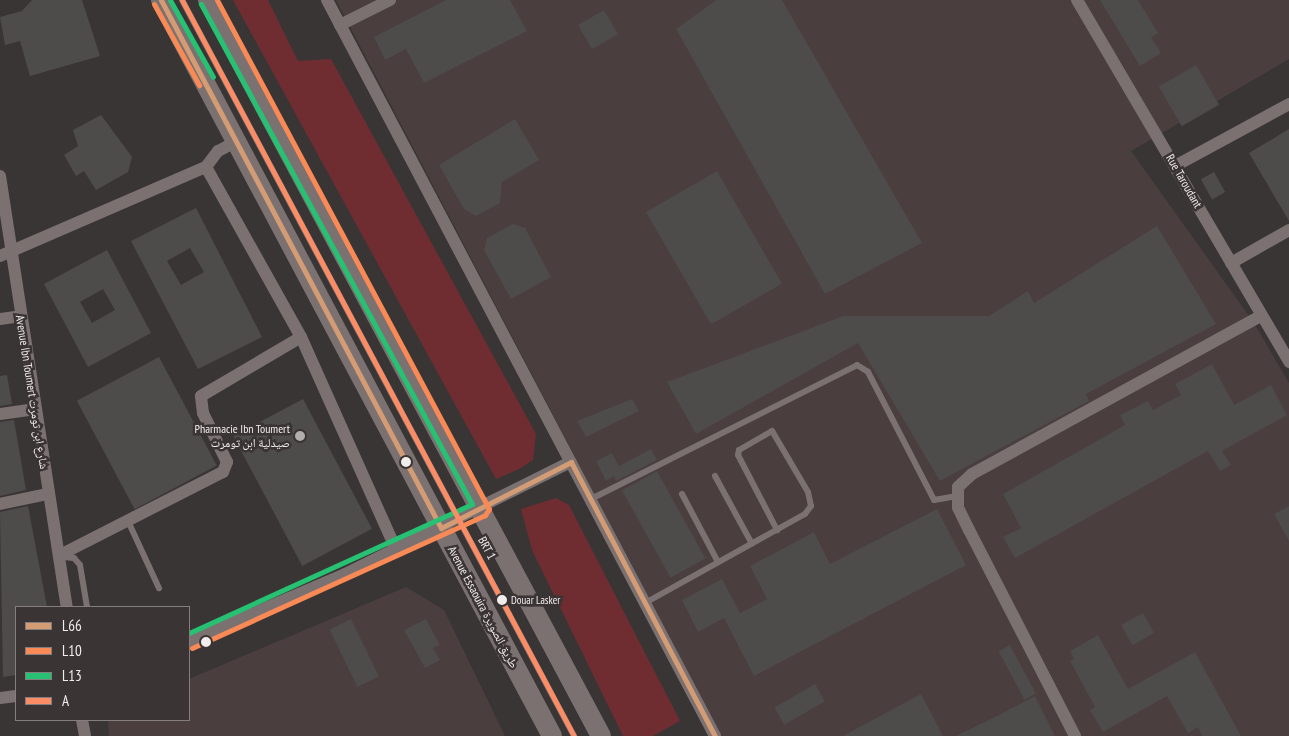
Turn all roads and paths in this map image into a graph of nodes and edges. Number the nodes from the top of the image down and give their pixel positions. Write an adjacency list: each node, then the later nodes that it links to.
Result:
1 (161, 0): 9 (main road, Avenue Essaouira طريق الصويرة)
2 (182, 0): 32 (lane, BRT 1)
3 (208, 0): 30 (main road)
4 (327, 0): 7 (street)
5 (390, 0): 7 (street)
6 (1077, 0): 11 (street, Rue Taroudant)
7 (340, 26): 23 (street)
8 (1289, 104): 11 (street)
9 (239, 140): 10 (street); 32 (main road, Avenue Essaouira طريق الصويرة)
10 (206, 166): 14 (street); 19 (street)
11 (1175, 166): 15 (street, Rue Taroudant)
12 (0, 176): 14 (street, Avenue Ibn Toumert شارع ابن تومرت)
13 (1289, 230): 15 (street)
14 (6, 255): 16 (street, Avenue Ibn Toumert شارع ابن تومرت)
15 (1231, 263): 17 (street, Rue Taroudant)
16 (21, 316): 18 (street); 21 (street, Avenue Ibn Toumert شارع ابن تومرت)
17 (1261, 316): 20 (street, Rue Taroudant); 27 (street)
18 (0, 319)
19 (301, 336): 31 (street); 35 (street)
20 (1289, 362)
21 (36, 409): 22 (street); 25 (street, Avenue Ibn Toumert شارع ابن تومرت)
22 (0, 414)
23 (571, 462): 28 (street); 30 (street)
24 (715, 476): 34 (lane)
25 (48, 494): 29 (street); 36 (street, Avenue Ibn Toumert شارع ابن تومرت)
26 (682, 494): 37 (lane)
27 (956, 496): 28 (lane); 51 (street)
28 (591, 499): 39 (street)
29 (0, 504)
30 (482, 508): 32 (street); 49 (main road)
31 (128, 521): 36 (street); 38 (lane)
32 (450, 524): 35 (street); 47 (main road, Avenue Essaouira طريق الصويرة); 48 (lane, BRT 1)
33 (777, 530): 33 (lane); 34 (lane)
34 (752, 544): 37 (lane)
35 (396, 549): 42 (street)
36 (60, 557): 40 (street, Avenue Ibn Toumert شارع ابن تومرت); 41 (lane)
37 (718, 562): 39 (lane)
38 (158, 588)
39 (645, 603): 50 (street)
40 (67, 606)
41 (87, 606)
42 (190, 640)
43 (15, 696): 44 (street)
44 (0, 698)
45 (82, 721): 46 (street)
46 (85, 736)
47 (552, 736)
48 (574, 736)
49 (601, 736)
50 (715, 736)
51 (1075, 736)

